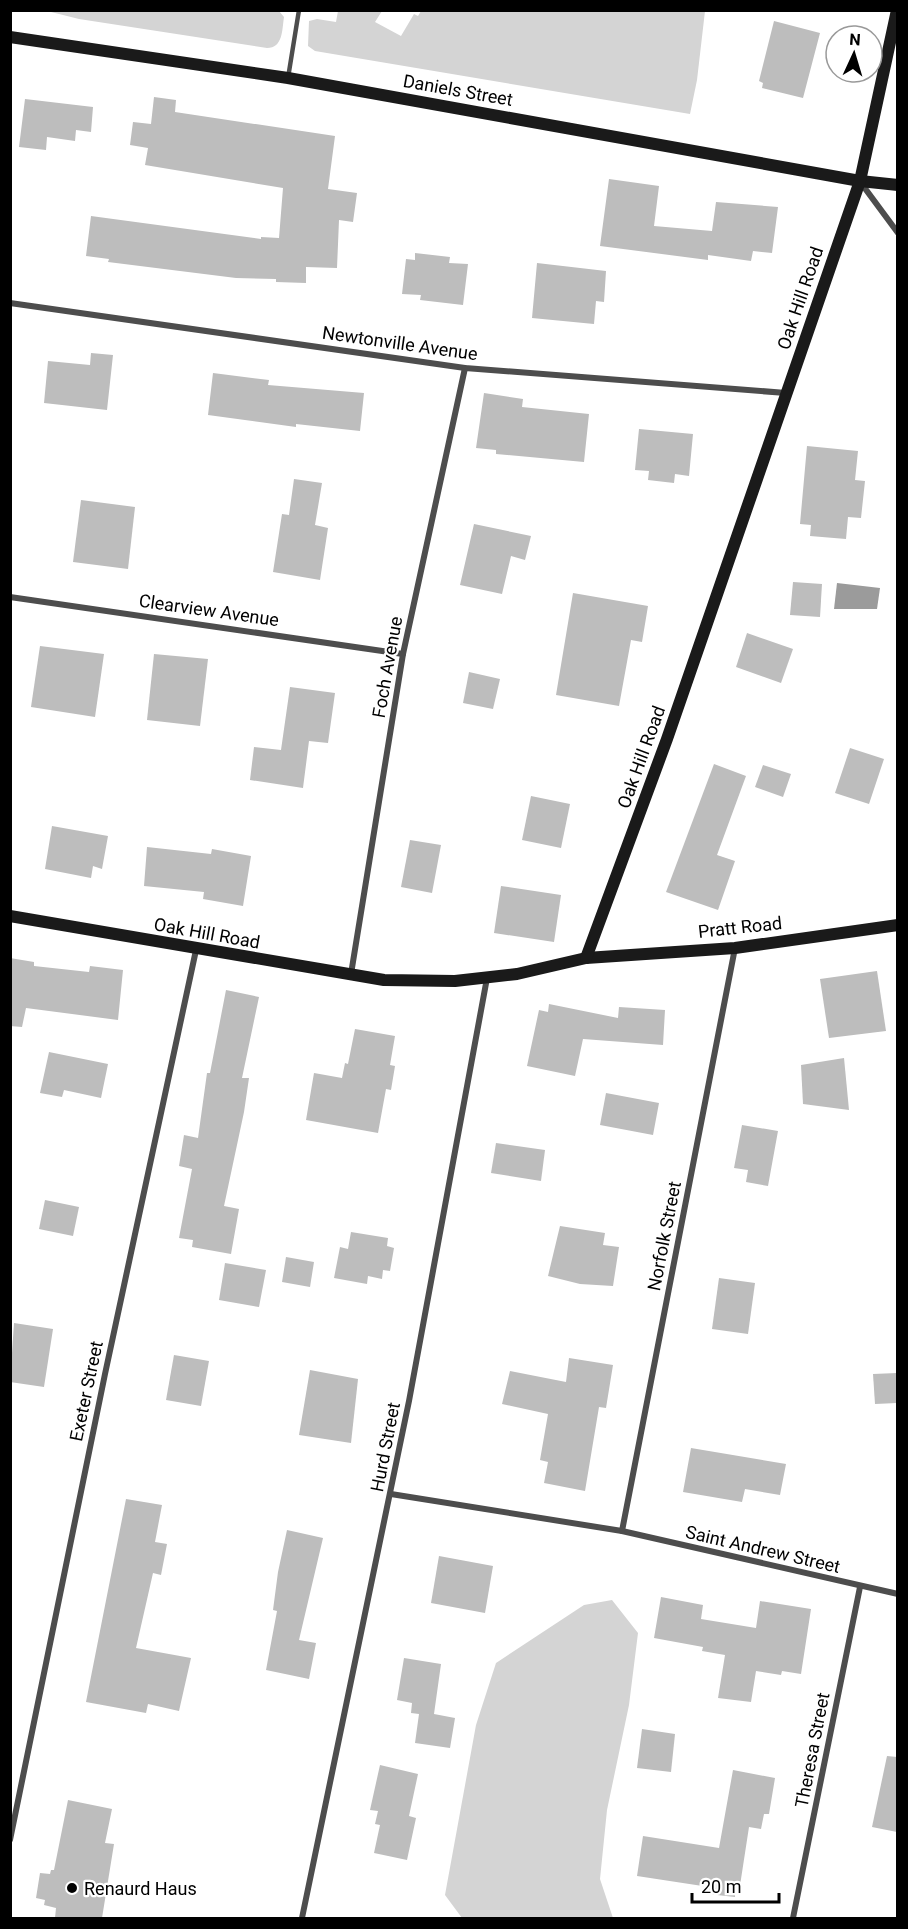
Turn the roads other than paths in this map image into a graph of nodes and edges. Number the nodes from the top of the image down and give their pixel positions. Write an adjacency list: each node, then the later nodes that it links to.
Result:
1 (299, 10): 4 (lane)
2 (897, 10): 5 (street, Oak Hill Road)
3 (10, 36): 4 (street, Daniels Street)
4 (288, 78): 5 (street, Daniels Street)
5 (860, 181): 6 (street, Daniels Street); 7 (street); 10 (street, Oak Hill Road)
6 (897, 185)
7 (897, 233)
8 (10, 303): 9 (street, Newtonville Avenue)
9 (465, 368): 10 (street, Newtonville Avenue); 12 (street, Foch Avenue)
10 (786, 393): 17 (street, Oak Hill Road)
11 (10, 597): 12 (street, Clearview Avenue)
12 (404, 654): 18 (street, Foch Avenue)
13 (10, 916): 16 (street, Oak Hill Road)
14 (897, 925): 15 (street, Pratt Road)
15 (735, 948): 17 (street, Pratt Road); 21 (street, Norfolk Street)
16 (196, 950): 18 (street, Oak Hill Road); 24 (street, Exeter Street)
17 (586, 958): 19 (street, Oak Hill Road)
18 (351, 974): 19 (street, Oak Hill Road)
19 (487, 978): 20 (street, Hurd Street)
20 (391, 1494): 21 (street, Saint Andrew Street); 25 (street, Hurd Street)
21 (622, 1531): 22 (street, Saint Andrew Street)
22 (860, 1587): 23 (street, Saint Andrew Street); 26 (street, Theresa Street)
23 (897, 1594)
24 (10, 1840)
25 (302, 1918)
26 (793, 1918)

